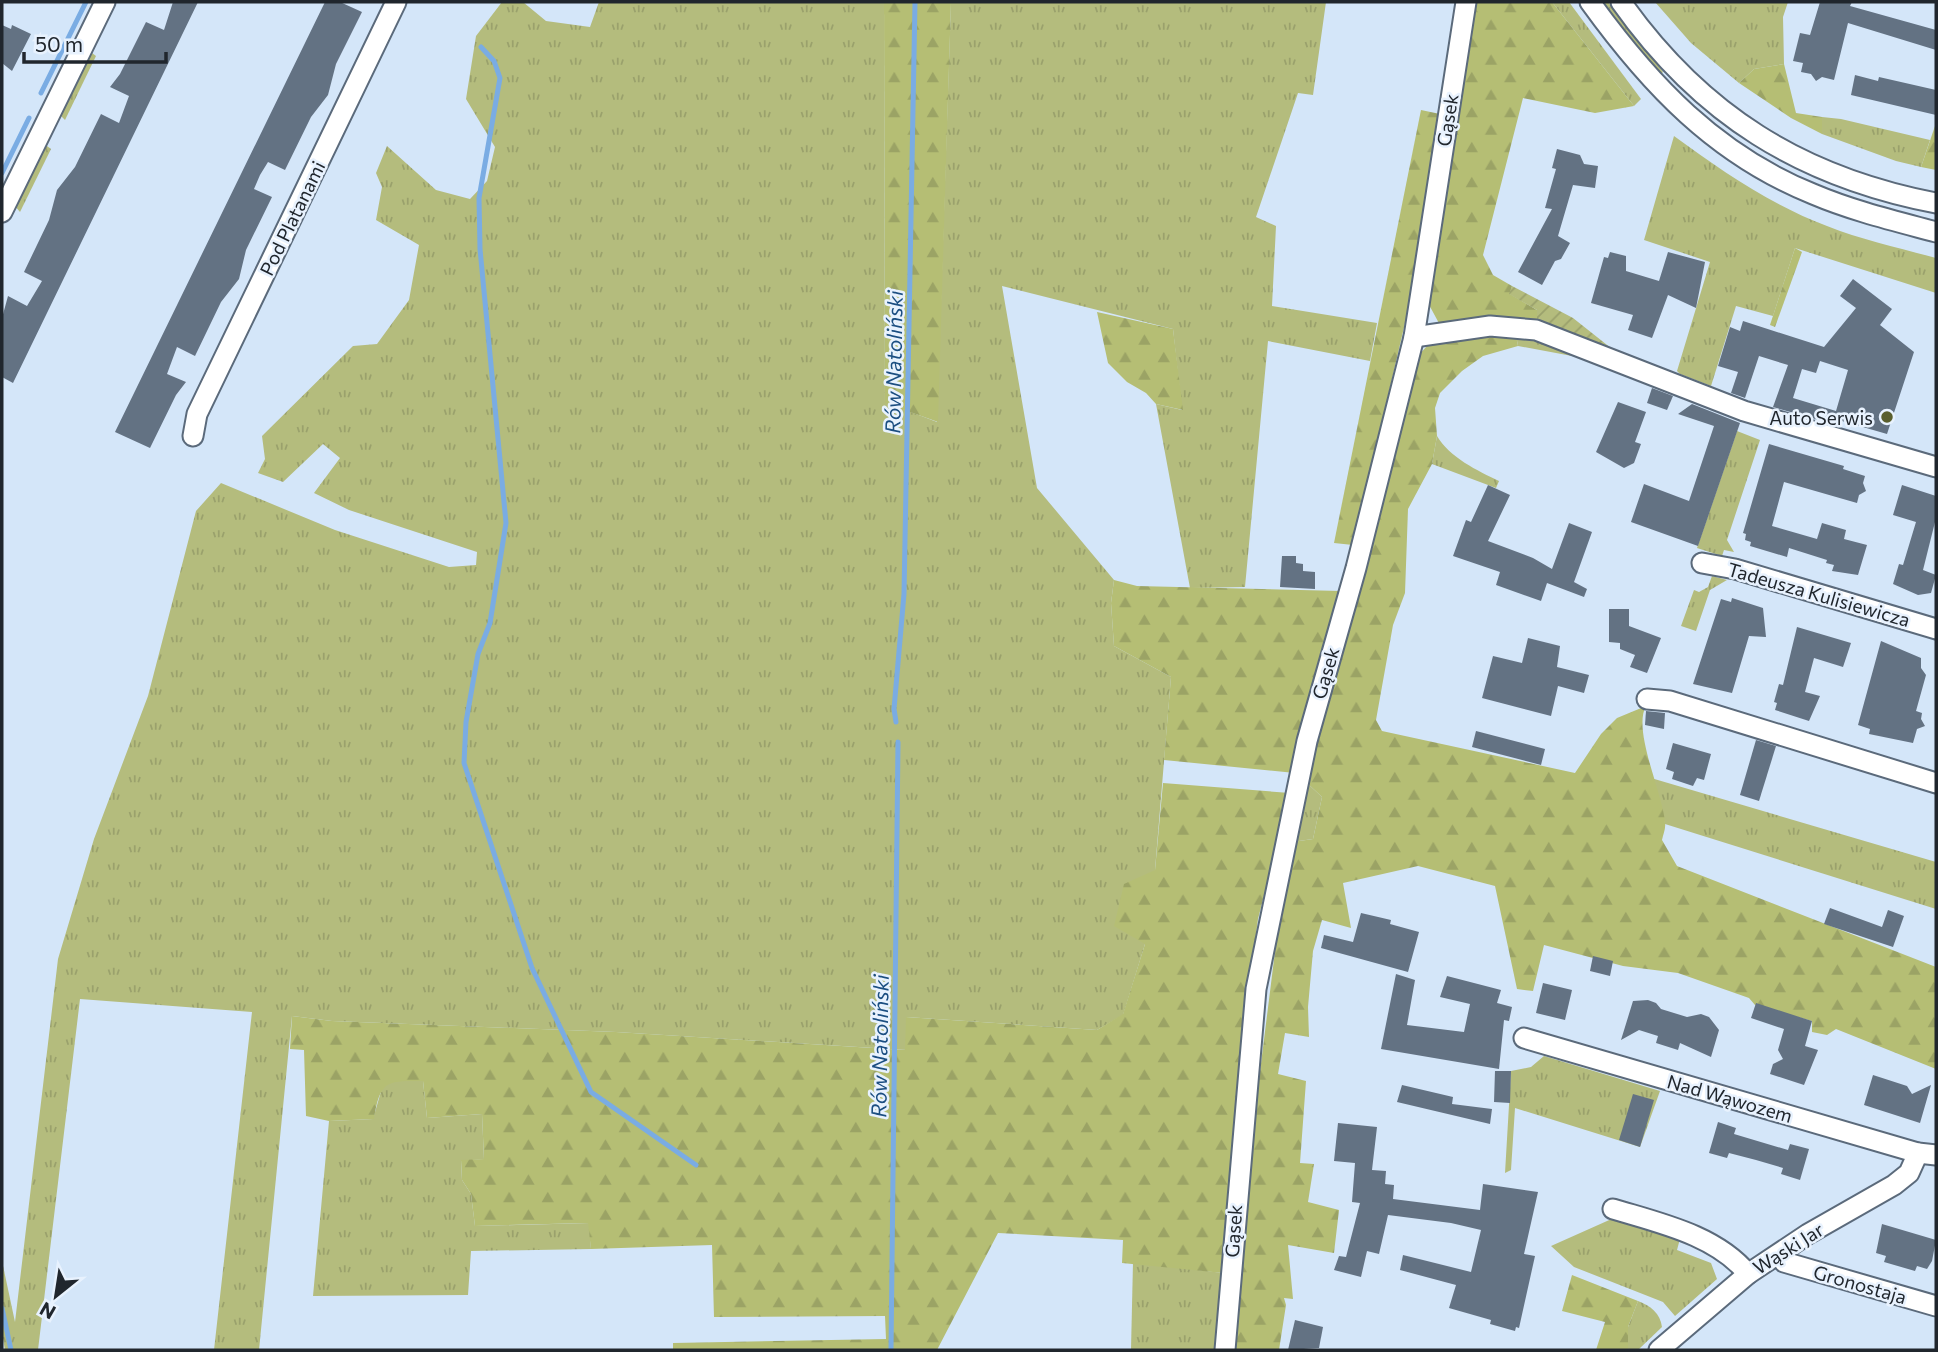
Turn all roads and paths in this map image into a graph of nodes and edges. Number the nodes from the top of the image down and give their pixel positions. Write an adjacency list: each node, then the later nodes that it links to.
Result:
1 (105, 2): 7 (street)
2 (396, 2): 10 (street, Pod Platanami)
3 (1466, 2): 9 (street, Gąsek)
4 (1590, 2): 8 (street)
5 (1621, 2): 6 (street)
6 (1936, 203)
7 (2, 212)
8 (1936, 232)
9 (1414, 337): 11 (street); 22 (street, Gąsek)
10 (193, 436)
11 (1936, 467)
12 (1702, 564): 13 (street, Tadeusza Kulisiewicza)
13 (1936, 629)
14 (1647, 699): 15 (street)
15 (1936, 783)
16 (1524, 1038): 17 (street, Nad Wąwozem)
17 (1927, 1154): 20 (street, Wąski Jar)
18 (1613, 1209): 20 (street)
19 (1784, 1262): 21 (street, Gronostaja)
20 (1748, 1274): 23 (street, Wąski Jar)
21 (1936, 1306)
22 (1224, 1350)
23 (1659, 1350)

